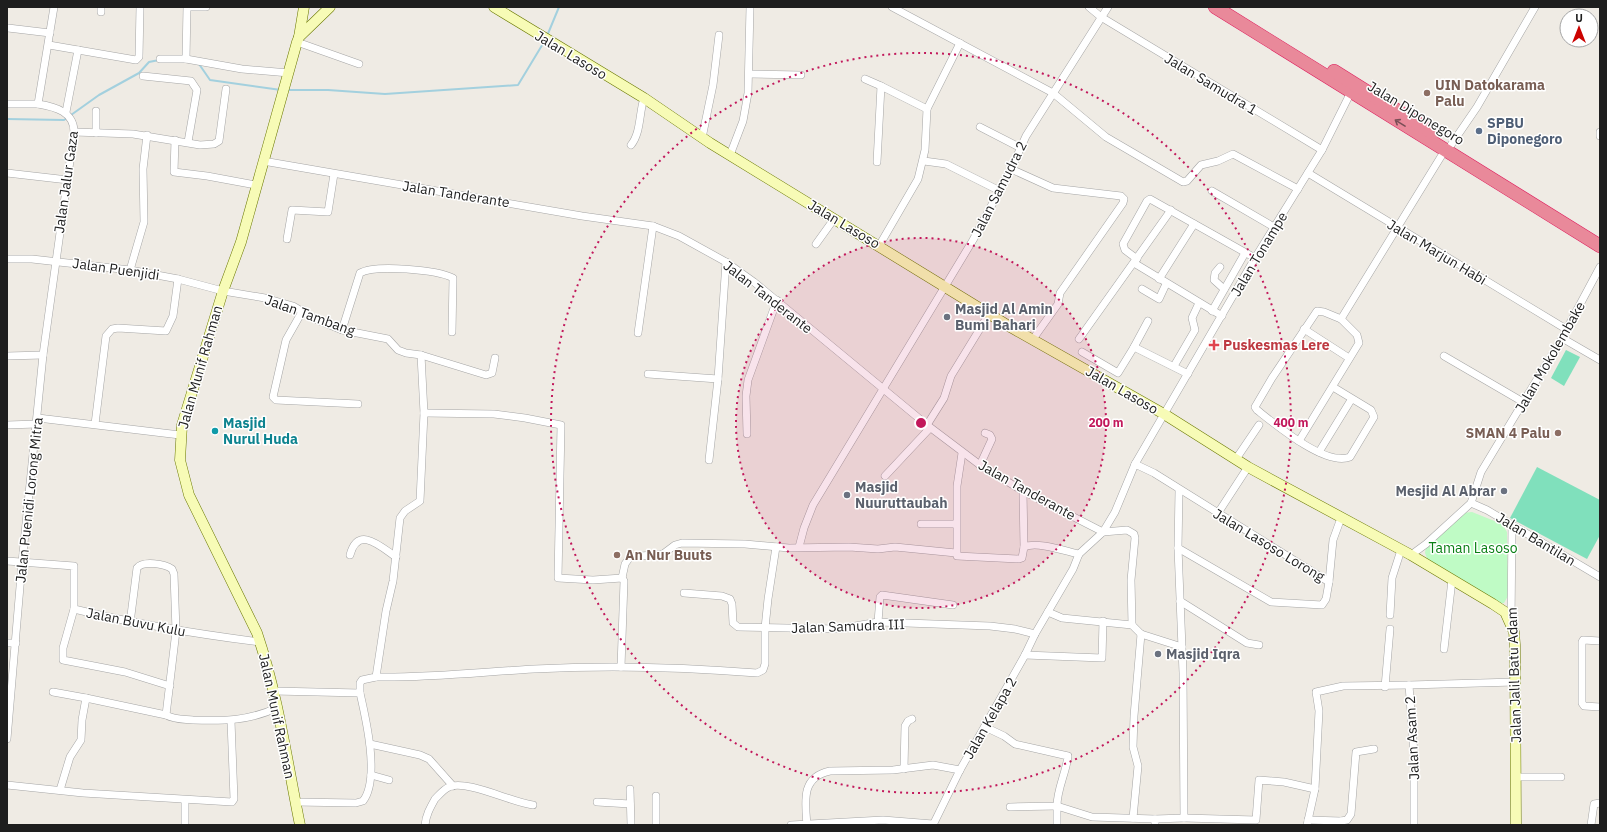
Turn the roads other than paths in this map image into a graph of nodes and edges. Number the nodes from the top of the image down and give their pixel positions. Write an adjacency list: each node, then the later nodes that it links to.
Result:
1 (54, 7): 19 (street)
2 (140, 7): 24 (street)
3 (187, 7): 26 (street)
4 (191, 7): 5 (street)
5 (206, 7)
6 (330, 7): 17 (street)
7 (494, 7): 37 (street, Jalan Lasoso)
8 (750, 7): 29 (street)
9 (892, 7): 22 (street)
10 (1089, 7): 16 (street, Jalan Samudra 1)
11 (1108, 7): 16 (street, Jalan Samudra 2)
12 (1215, 7): 35 (highway, Jalan Diponegoro)
13 (1228, 7): 40 (highway, Jalan Diponegoro)
14 (1534, 7): 54 (street)
15 (304, 8): 17 (street); 21 (street, Jalan Munif Rahman)
16 (1101, 17): 36 (street, Jalan Samudra 2); 56 (street, Jalan Samudra 1)
17 (320, 18): 21 (street)
18 (8, 28): 19 (street)
19 (50, 33): 23 (street)
20 (719, 35): 50 (street)
21 (298, 39): 27 (street); 28 (street, Jalan Munif Rahman)
22 (960, 43): 36 (street); 41 (street)
23 (49, 45): 24 (street); 39 (street)
24 (78, 50): 43 (street)
25 (160, 59): 26 (street)
26 (186, 59): 28 (street)
27 (359, 64)
28 (289, 73): 58 (street, Jalan Munif Rahman)
29 (749, 74): 30 (street); 57 (street)
30 (801, 75)
31 (143, 76): 52 (street)
32 (865, 79): 33 (street)
33 (881, 86): 41 (street); 60 (street)
34 (226, 89): 52 (street)
35 (1351, 92): 40 (highway, Jalan Diponegoro); 56 (street, Jalan Tonampe)
36 (1053, 93): 55 (street, Jalan Samudra 2); 67 (street)
37 (644, 98): 50 (street, Jalan Lasoso); 53 (street)
38 (7, 104): 39 (street, Jalan Jalur Gaza)
39 (38, 104): 43 (street, Jalan Jalur Gaza)
40 (1382, 106): 54 (highway, Jalan Diponegoro)
41 (927, 109): 59 (street)
42 (96, 111): 47 (street)
43 (69, 116): 45 (street, Jalan Jalur Gaza)
44 (980, 127): 55 (street)
45 (74, 132): 47 (street); 65 (street, Jalan Jalur Gaza)
46 (1600, 132): 49 (street)
47 (96, 133): 48 (street)
48 (147, 135): 51 (street); 89 (street)
49 (1600, 136)
50 (702, 138): 57 (street, Jalan Lasoso)
51 (175, 140): 52 (street); 66 (street)
52 (188, 142)
53 (631, 145)
54 (1448, 147): 75 (street); 76 (highway, Jalan Diponegoro); 80 (highway, Jalan Diponegoro)
55 (1021, 148): 61 (street, Jalan Samudra 2)
56 (1322, 150): 63 (street, Jalan Tonampe)
57 (730, 155): 71 (street, Jalan Lasoso)
58 (263, 161): 64 (street, Jalan Tanderante); 66 (street, Jalan Munif Rahman)
59 (924, 161): 69 (street); 79 (street)
60 (877, 162)
61 (1011, 169): 69 (street, Jalan Samudra 2); 112 (street)
62 (7, 173): 65 (street)
63 (1308, 173): 67 (street, Jalan Tonampe); 75 (street, Jalan Marjun Habi)
64 (334, 174): 73 (street, Jalan Tanderante); 77 (street)
65 (68, 180): 84 (street, Jalan Jalur Gaza)
66 (256, 185): 96 (street, Jalan Munif Rahman)
67 (1298, 189): 74 (street, Jalan Tonampe)
68 (1212, 190): 74 (street)
69 (1000, 191): 93 (street, Jalan Samudra 2)
70 (1171, 210): 72 (street); 85 (street); 85 (street)
71 (834, 219): 78 (street); 79 (street, Jalan Lasoso)
72 (1194, 224): 81 (street); 91 (street)
73 (653, 226): 86 (street, Jalan Tanderante); 109 (street)
74 (1274, 227): 82 (street, Jalan Tonampe)
75 (1397, 227): 103 (street); 106 (street, Jalan Marjun Habi)
76 (1600, 237)
77 (286, 240)
78 (816, 244)
79 (879, 246): 93 (street, Jalan Lasoso)
80 (1600, 246)
81 (1245, 253): 82 (street); 95 (street)
82 (1254, 258): 102 (street, Jalan Tonampe)
83 (7, 259): 84 (street, Jalan Puenjidi)
84 (56, 261): 89 (street, Jalan Puenjidi); 115 (street, Jalan Puenidi Lorong Mitra)
85 (1135, 261): 91 (street); 110 (street)
86 (726, 262): 97 (street, Jalan Tanderante); 125 (street)
87 (1220, 267): 95 (street)
88 (1600, 267): 106 (street, Jalan Mokolembake)
89 (130, 270): 90 (street, Jalan Puenjidi)
90 (178, 279): 96 (street, Jalan Puenjidi); 134 (street)
91 (1159, 279): 92 (street)
92 (1166, 284): 94 (street); 98 (street)
93 (946, 287): 101 (street, Jalan Lasoso); 127 (street)
94 (1142, 289)
95 (1224, 289): 100 (street)
96 (223, 291): 99 (street, Jalan Tambang); 140 (street, Jalan Munif Rahman)
97 (777, 300): 127 (street, Jalan Tanderante); 139 (street)
98 (1199, 303): 100 (street); 122 (street)
99 (303, 310): 107 (street, Jalan Tambang); 130 (street)
100 (1212, 310): 102 (street)
101 (988, 314): 112 (street, Jalan Lasoso); 137 (street)
102 (1222, 316): 124 (street, Jalan Tonampe)
103 (1341, 319): 105 (street); 120 (street)
104 (1148, 321): 113 (street)
105 (1304, 329): 120 (street); 141 (street)
106 (1566, 329): 111 (street, Jalan Mokolembake)
107 (342, 330): 108 (street); 116 (street, Jalan Tambang)
108 (452, 332)
109 (638, 333)
110 (1079, 338)
111 (1562, 338): 121 (street); 129 (street, Jalan Mokolembake)
112 (1033, 340): 132 (street, Jalan Lasoso)
113 (1134, 347): 114 (street); 122 (street)
114 (1082, 352)
115 (43, 355): 117 (street); 133 (street, Jalan Puenidi Lorong Mitra)
116 (421, 355): 119 (street, Jalan Tambang); 131 (street)
117 (7, 356)
118 (1444, 356): 129 (street)
119 (495, 358)
120 (1349, 358): 126 (street)
121 (1600, 360)
122 (1174, 366): 124 (street)
123 (648, 374): 125 (street)
124 (1188, 374): 132 (street, Jalan Tonampe)
125 (718, 379): 145 (street)
126 (1333, 387): 128 (street); 141 (street)
127 (883, 389): 137 (street, Jalan Tanderante); 160 (street)
128 (1351, 400): 142 (street); 142 (street)
129 (1523, 402): 152 (street, Jalan Mokolembake)
130 (358, 404)
131 (424, 413): 168 (street); 172 (street)
132 (1164, 414): 144 (street, Jalan Lasoso); 146 (street, Jalan Tonampe)
133 (38, 421): 134 (street); 135 (street); 170 (street, Jalan Puenidi Lorong Mitra)
134 (95, 424): 140 (street)
135 (7, 425)
136 (1259, 425): 144 (street)
137 (929, 426): 143 (street, Jalan Tanderante); 149 (street)
138 (984, 433): 147 (street)
139 (747, 434)
140 (180, 435): 192 (street, Jalan Munif Rahman)
141 (1299, 441): 142 (street)
142 (1319, 452)
143 (962, 453): 147 (street, Jalan Tanderante); 156 (street)
144 (1236, 459): 148 (street, Jalan Lasoso)
145 (709, 460)
146 (1135, 464): 151 (street, Jalan Lasoso Lorong); 158 (street, Jalan Kelapa 2)
147 (980, 465): 150 (street, Jalan Tanderante)
148 (1248, 467): 153 (street); 154 (street, Jalan Lasoso)
149 (886, 476)
150 (1024, 491): 158 (street, Jalan Tanderante); 161 (street)
151 (1180, 491): 153 (street, Jalan Lasoso Lorong); 162 (street)
152 (1471, 503): 157 (street, Jalan Bantilan); 167 (street, Jalan Mokolembake)
153 (1218, 513): 174 (street, Jalan Lasoso Lorong)
154 (1341, 518): 163 (street, Jalan Lasoso); 174 (street, Jalan Lasoso Lorong)
155 (921, 524): 156 (street)
156 (956, 524): 164 (street)
157 (1512, 525): 171 (street, Jalan Bantilan); 185 (street, Jalan Jalil Batu Adam)
158 (1104, 532): 165 (street, Jalan Kelapa 2); 184 (street)
159 (776, 547): 160 (street); 172 (street); 186 (street)
160 (799, 547): 164 (street)
161 (1024, 547): 164 (street); 165 (street)
162 (1178, 548): 174 (street); 176 (street)
163 (1401, 550): 167 (street, Jalan Lasoso); 180 (street)
164 (956, 553)
165 (1079, 554): 179 (street, Jalan Kelapa 2)
166 (350, 555): 168 (street)
167 (1411, 555): 173 (street, Jalan Lasoso)
168 (396, 557): 200 (street)
169 (7, 561): 170 (street, Jalan Buvu Kulu)
170 (22, 563): 178 (street, Jalan Buvu Kulu); 194 (street, Jalan Puenidi Lorong Mitra)
171 (1600, 577)
172 (622, 578): 199 (street)
173 (1452, 580): 185 (street, Jalan Lasoso); 197 (street)
174 (1329, 582)
175 (684, 593): 186 (street, Jalan Samudra III)
176 (1180, 601): 195 (street); 196 (street)
177 (953, 605): 182 (street)
178 (74, 609): 183 (street, Jalan Buvu Kulu); 203 (street)
179 (1048, 612): 181 (street); 189 (street, Jalan Kelapa 2)
180 (1390, 615)
181 (1103, 621): 184 (street); 198 (street)
182 (878, 622): 186 (street, Jalan Samudra III); 189 (street, Jalan Samudra III)
183 (130, 623): 188 (street, Jalan Buvu Kulu); 188 (street)
184 (1132, 625): 190 (street)
185 (1512, 626): 201 (street, Jalan Jalil Batu Adam)
186 (765, 628): 199 (street)
187 (1390, 629): 204 (street)
188 (176, 631): 192 (street, Jalan Buvu Kulu); 203 (street)
189 (1035, 634): 198 (street, Jalan Kelapa 2)
190 (1141, 634): 196 (street); 238 (street)
191 (1600, 641): 210 (street)
192 (260, 642): 205 (street, Jalan Munif Rahman)
193 (7, 643): 194 (street)
194 (16, 643): 215 (street, Jalan Puenidi Lorong Mitra)
195 (1259, 645)
196 (1182, 647): 239 (street)
197 (1444, 649)
198 (1025, 655): 214 (street, Jalan Kelapa 2)
199 (621, 667): 200 (street)
200 (376, 677): 207 (street)
201 (1515, 682): 202 (street, Jalan Asam 2); 221 (street, Jalan Jalil Batu Adam)
202 (1409, 685): 204 (street); 252 (street, Jalan Asam 2)
203 (170, 686): 211 (street)
204 (1385, 687): 227 (street)
205 (274, 691): 207 (street); 209 (street, Jalan Munif Rahman)
206 (53, 692): 208 (street)
207 (360, 694): 216 (street)
208 (86, 698): 211 (street); 228 (street)
209 (278, 707): 213 (street); 231 (street, Jalan Munif Rahman)
210 (1600, 707)
211 (166, 715): 213 (street)
212 (912, 719): 218 (street)
213 (231, 721): 230 (street)
214 (985, 727): 219 (street, Jalan Kelapa 2); 236 (street)
215 (7, 739)
216 (370, 744): 220 (street); 225 (street)
217 (1374, 749): 242 (street)
218 (904, 769): 219 (street); 249 (street)
219 (960, 770): 250 (street, Jalan Kelapa 2)
220 (370, 775): 223 (street); 231 (street)
221 (1516, 777): 222 (street); 253 (street, Jalan Jalil Batu Adam)
222 (1561, 777)
223 (389, 780)
224 (7, 785): 228 (street)
225 (453, 786): 235 (street); 245 (street)
226 (630, 789): 234 (street)
227 (1315, 789): 239 (street); 241 (street)
228 (60, 790): 230 (street)
229 (656, 796): 247 (street)
230 (186, 800): 243 (street)
231 (295, 802): 244 (street, Jalan Munif Rahman)
232 (597, 802): 234 (street)
233 (1600, 803): 254 (street)
234 (630, 804): 246 (street)
235 (533, 805)
236 (1057, 806): 237 (street); 238 (street); 251 (street)
237 (1010, 807)
238 (1133, 818): 240 (street)
239 (1184, 818): 240 (street)
240 (1155, 822)
241 (1307, 822): 242 (street)
242 (1341, 823)
243 (185, 825)
244 (300, 825)
245 (426, 825)
246 (631, 825)
247 (656, 825)
248 (791, 825): 249 (street)
249 (807, 825): 250 (street)
250 (933, 825)
251 (1057, 825)
252 (1414, 825)
253 (1516, 825)
254 (1591, 825)

